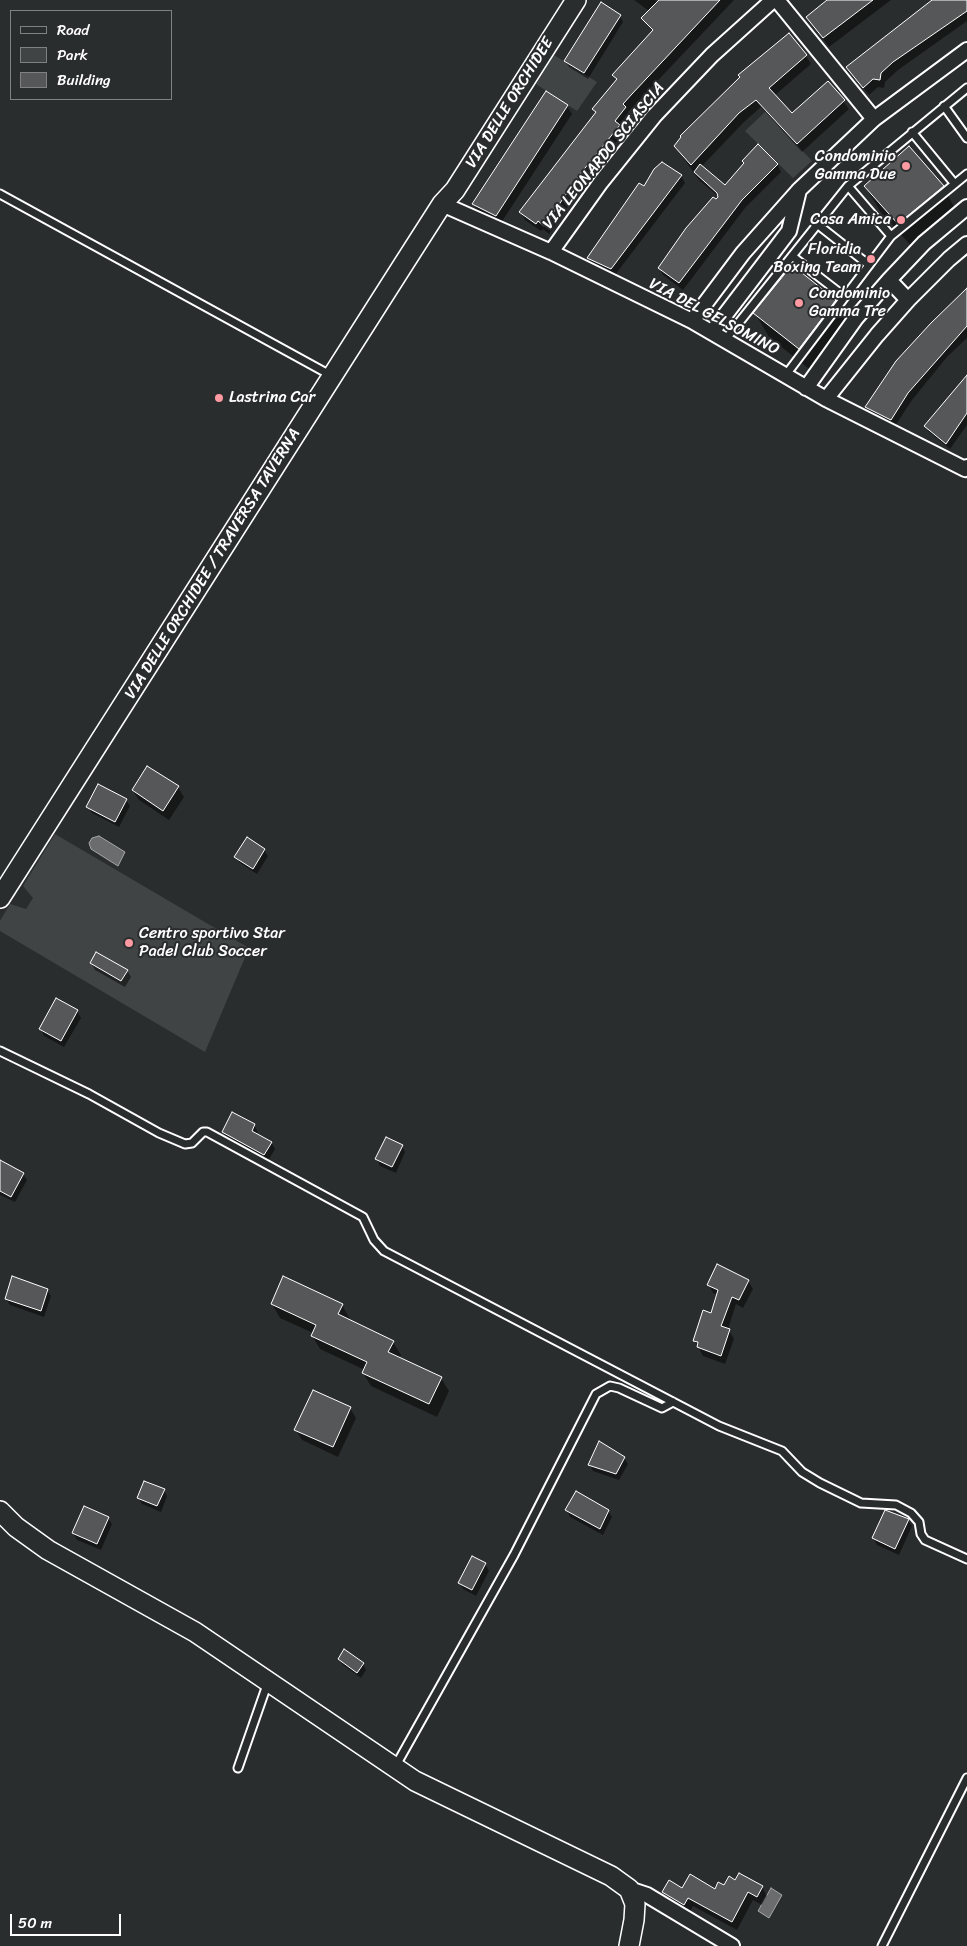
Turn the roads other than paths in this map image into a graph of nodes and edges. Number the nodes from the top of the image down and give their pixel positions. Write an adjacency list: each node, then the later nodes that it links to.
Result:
1 (567, 0): 15 (main road)
2 (576, 0): 15 (main road, VIA DELLE ORCHIDEE)
3 (775, 0): 7 (street); 20 (street, VIA LEONARDO SCIASCIA)
4 (967, 50): 7 (street)
5 (967, 88): 6 (lane)
6 (944, 106): 8 (lane); 9 (lane)
7 (874, 119): 13 (street)
8 (912, 132): 11 (lane); 12 (lane)
9 (967, 138)
10 (967, 174): 11 (lane)
11 (954, 184): 18 (lane)
12 (848, 186): 17 (lane); 18 (lane)
13 (800, 189): 26 (street); 27 (street)
14 (0, 194): 29 (lane)
15 (442, 204): 20 (street, VIA DEL GELSOMINO); 29 (main road, VIA DELLE ORCHIDEE / TRAVERSA TAVERNA)
16 (967, 207): 23 (street)
17 (817, 224): 21 (lane); 22 (lane)
18 (890, 236): 22 (lane)
19 (967, 244): 25 (street)
20 (551, 252): 26 (street, VIA DEL GELSOMINO)
21 (792, 256): 24 (lane); 28 (lane)
22 (869, 265): 24 (lane)
23 (889, 280): 25 (street); 31 (street)
24 (845, 297): 30 (lane)
25 (908, 300): 32 (street)
26 (692, 321): 27 (street, VIA DEL GELSOMINO)
27 (712, 332): 28 (street, VIA DEL GELSOMINO)
28 (725, 340): 30 (street, VIA DEL GELSOMINO)
29 (333, 376): 34 (main road, VIA DELLE ORCHIDEE / TRAVERSA TAVERNA)
30 (785, 376): 31 (street, VIA DEL GELSOMINO)
31 (806, 388): 32 (street, VIA DEL GELSOMINO)
32 (826, 399): 33 (street, VIA DEL GELSOMINO)
33 (966, 468)
34 (0, 898)
35 (0, 1051): 36 (lane)
36 (672, 1402): 38 (lane); 40 (lane)
37 (0, 1511): 39 (main road)
38 (967, 1559)
39 (268, 1682): 40 (main road); 41 (lane)
40 (394, 1767): 43 (main road)
41 (238, 1768)
42 (967, 1778): 46 (lane)
43 (629, 1889): 44 (main road); 45 (street)
44 (629, 1946)
45 (732, 1946)
46 (882, 1946)

